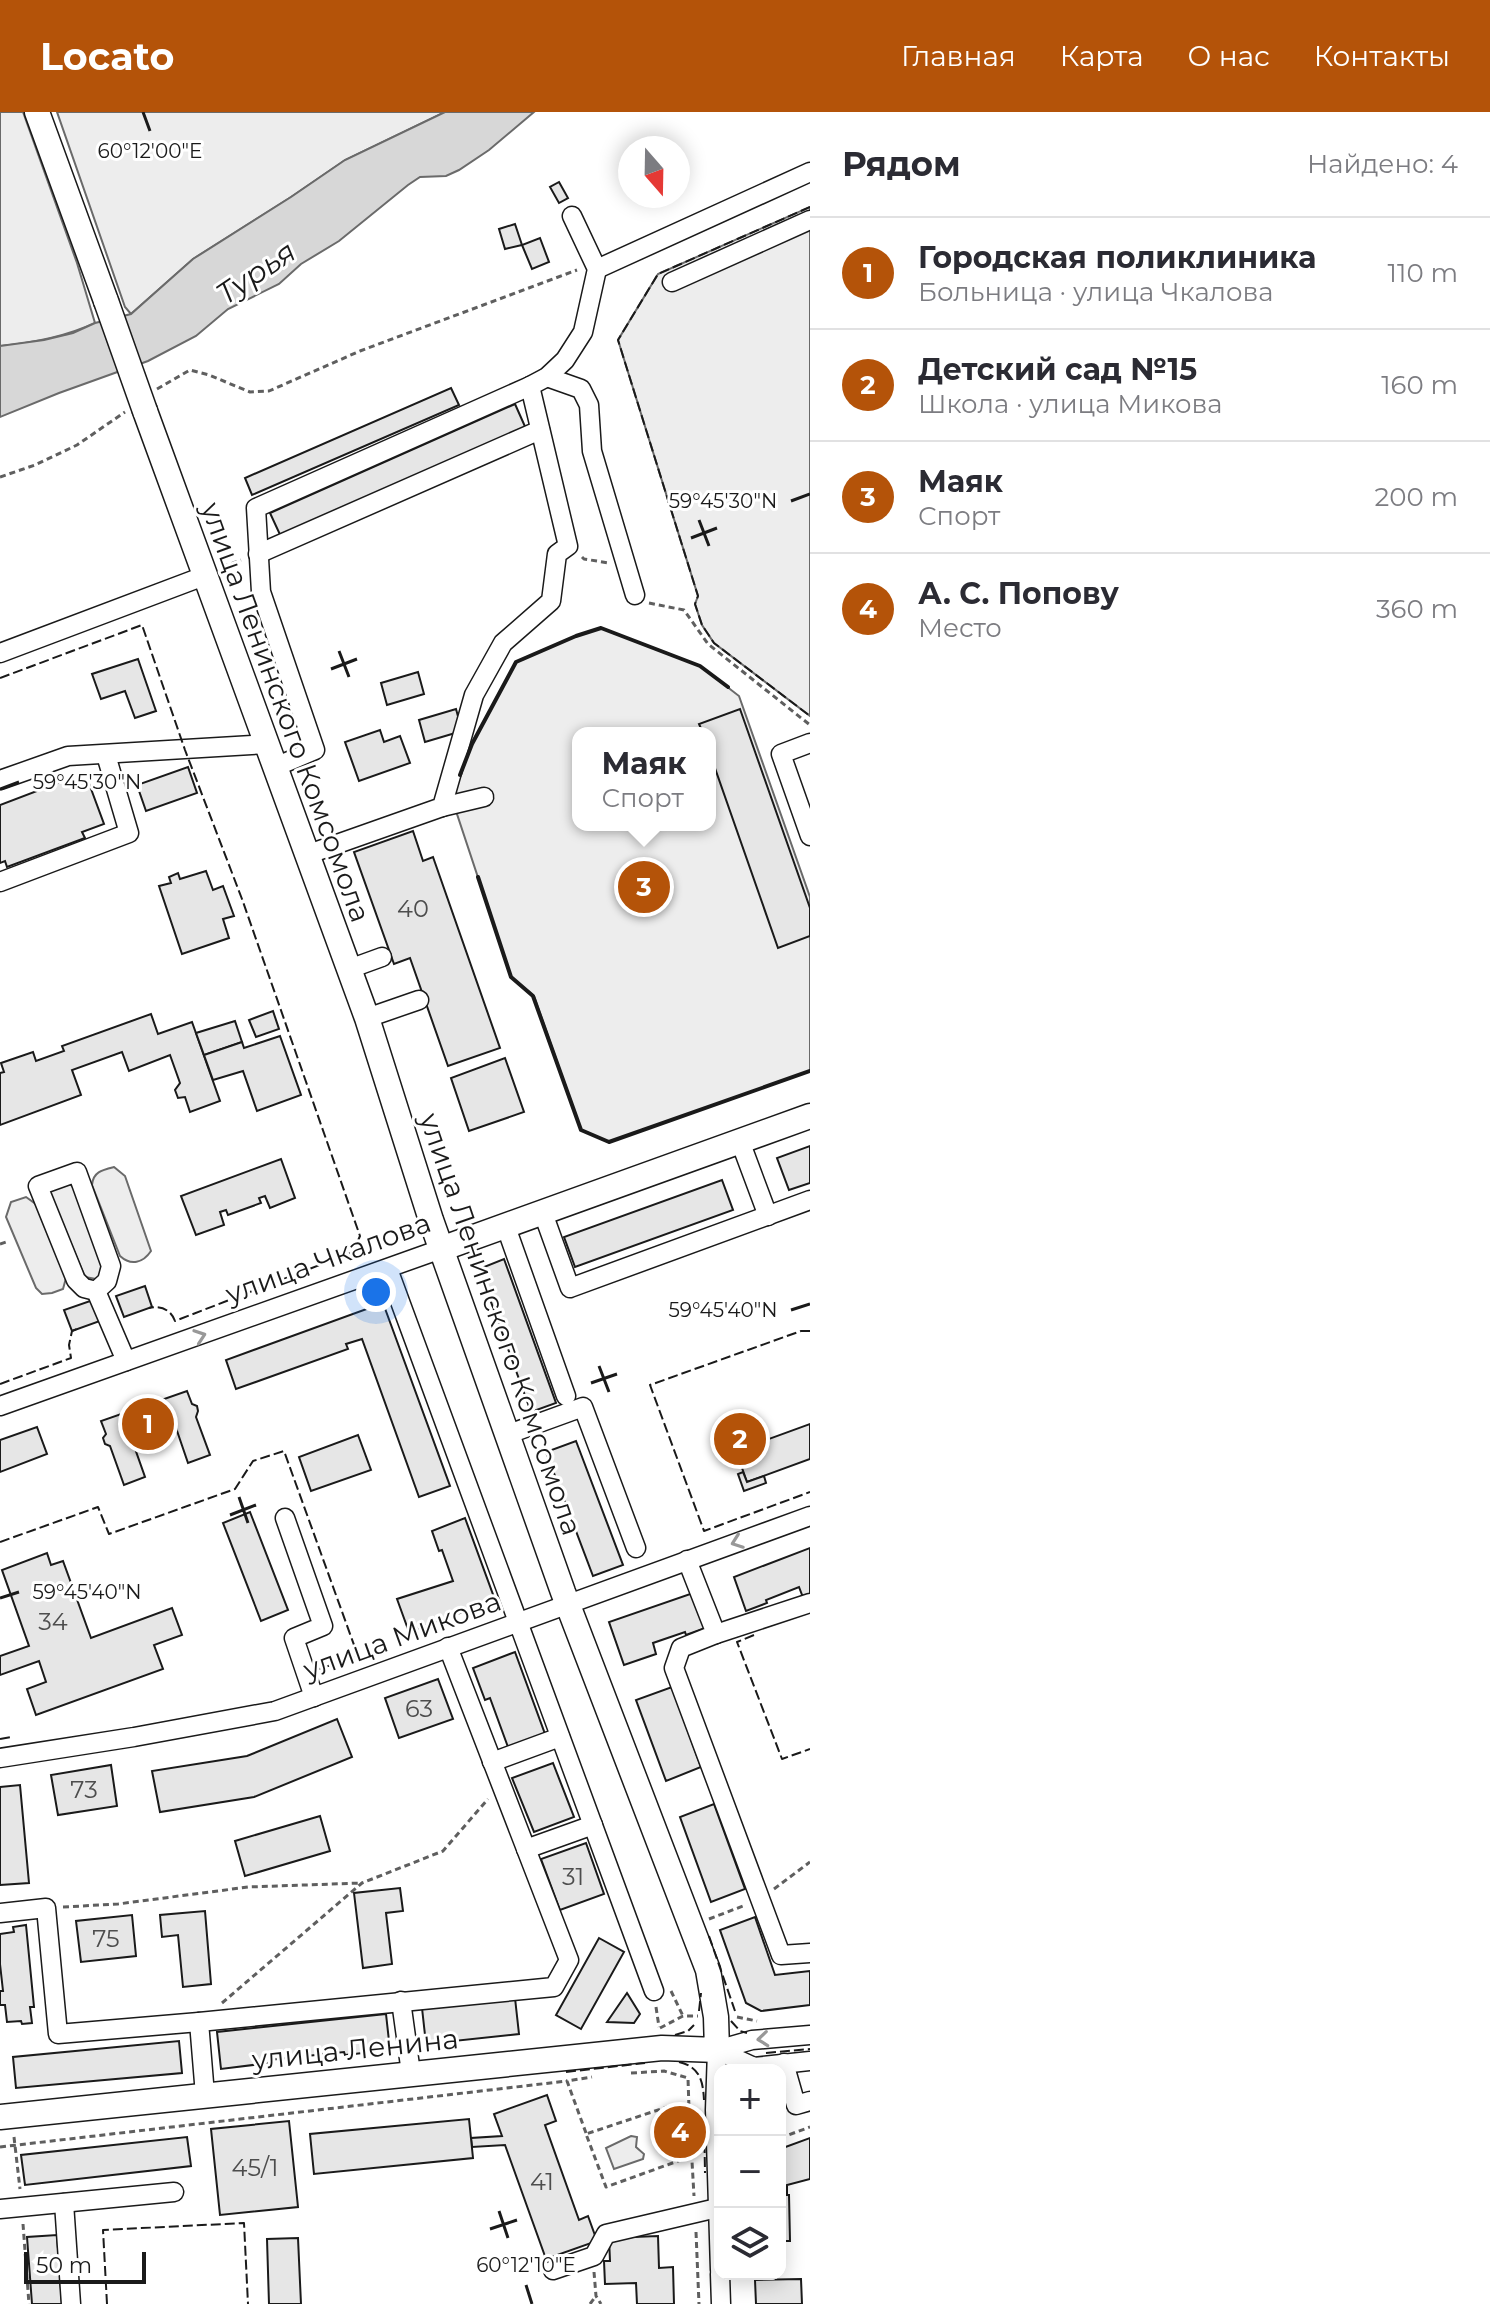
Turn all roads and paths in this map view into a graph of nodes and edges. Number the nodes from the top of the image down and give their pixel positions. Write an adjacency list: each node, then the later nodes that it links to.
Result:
1 (37, 112): 8 (main road, улица Ленинского Комсомола, bridge)
2 (810, 172): 5 (street)
3 (572, 216): 5 (street)
4 (810, 220): 6 (street)
5 (597, 269): 7 (street); 8 (path)
6 (672, 282)
7 (538, 382): 9 (street); 12 (street); 15 (street)
8 (142, 404): 10 (path); 14 (main road, улица Ленинского Комсомола)
9 (540, 430): 11 (street); 12 (street)
10 (0, 477)
11 (568, 546): 13 (path); 23 (street)
12 (258, 554): 14 (path); 20 (street)
13 (614, 574)
14 (204, 576): 16 (street); 20 (main road, улица Ленинского Комсомола)
15 (635, 595): 17 (path)
16 (0, 653)
17 (810, 725)
18 (810, 743): 24 (street)
19 (106, 755): 20 (street); 21 (street); 26 (street)
20 (271, 756): 25 (main road, улица Ленинского Комсомола)
21 (0, 780)
22 (484, 797): 23 (street)
23 (442, 807): 25 (street)
24 (810, 836)
25 (306, 855): 28 (main road, улица Ленинского Комсомола)
26 (0, 882)
27 (382, 957): 28 (street)
28 (349, 969): 30 (main road, улица Ленинского Комсомола)
29 (419, 1000): 30 (street)
30 (367, 1018): 39 (main road, улица Ленинского Комсомола)
31 (810, 1116): 32 (main road, улица Чкалова)
32 (740, 1141): 34 (main road, улица Чкалова); 35 (street)
33 (810, 1200): 35 (street)
34 (543, 1213): 35 (street); 36 (main road, улица Чкалова)
35 (768, 1216)
36 (506, 1227): 39 (main road, улица Чкалова); 43 (street)
37 (9, 1241): 38 (path)
38 (0, 1244)
39 (441, 1249): 40 (street, улица Чкалова); 45 (main road, улица Ленинского Комсомола)
40 (388, 1269): 42 (street, улица Чкалова, one-way to 40); 52 (street)
41 (96, 1291): 41 (street); 42 (street)
42 (126, 1361): 44 (street, улица Чкалова)
43 (566, 1396)
44 (0, 1406)
45 (506, 1435): 48 (street); 51 (main road, улица Ленинского Комсомола)
46 (810, 1516): 49 (street, улица Микова, one-way to 49)
47 (285, 1518): 55 (street)
48 (636, 1548)
49 (687, 1560): 51 (street, улица Микова); 53 (street)
50 (810, 1603): 53 (street)
51 (568, 1604): 52 (street, улица Микова); 73 (main road, улица Ленинского Комсомола)
52 (518, 1621): 54 (street, улица Микова); 56 (street)
53 (716, 1634): 64 (street)
54 (448, 1647): 55 (street, улица Микова); 58 (street)
55 (314, 1697): 57 (street, улица Микова)
56 (560, 1737): 58 (street); 60 (street)
57 (0, 1758)
58 (492, 1762): 59 (street)
59 (501, 1784): 61 (street); 63 (path)
60 (593, 1825): 61 (street); 69 (street)
61 (526, 1849): 70 (street)
62 (810, 1862): 64 (path)
63 (362, 1883): 65 (path); 71 (path)
64 (760, 1899): 67 (path); 68 (street)
65 (46, 1908): 66 (street); 71 (street)
66 (0, 1913)
67 (709, 1919)
68 (810, 1953)
69 (654, 1991)
70 (401, 2001): 71 (street); 77 (street)
71 (199, 2022): 81 (street)
72 (810, 2035): 73 (street, улица Ленина, one-way to 73)
73 (717, 2050): 75 (street, улица Ленина); 76 (street, улица Ленинского Комсомола); 77 (main road, улица Ленина)
74 (810, 2061): 75 (street, улица Ленина)
75 (784, 2063): 82 (street)
76 (717, 2064)
77 (411, 2073): 81 (main road, улица Ленина)
78 (625, 2074): 83 (path)
79 (597, 2077): 80 (path)
80 (567, 2081): 87 (path); 89 (path)
81 (205, 2095): 85 (main road, улица Ленина)
82 (810, 2101)
83 (689, 2109): 84 (path); 87 (path)
84 (714, 2110)
85 (0, 2117)
86 (810, 2127): 88 (path)
87 (586, 2134): 90 (path)
88 (785, 2136)
89 (0, 2147)
90 (692, 2156)
91 (174, 2192): 92 (street)
92 (64, 2203): 93 (street); 99 (street)
93 (0, 2209)
94 (714, 2209): 95 (street)
95 (553, 2270)
96 (594, 2272): 98 (path)
97 (720, 2280): 102 (street, улица Ленинского Комсомола)
98 (596, 2296): 100 (path); 101 (path)
99 (71, 2304)
100 (590, 2304)
101 (601, 2304)
102 (721, 2304)

